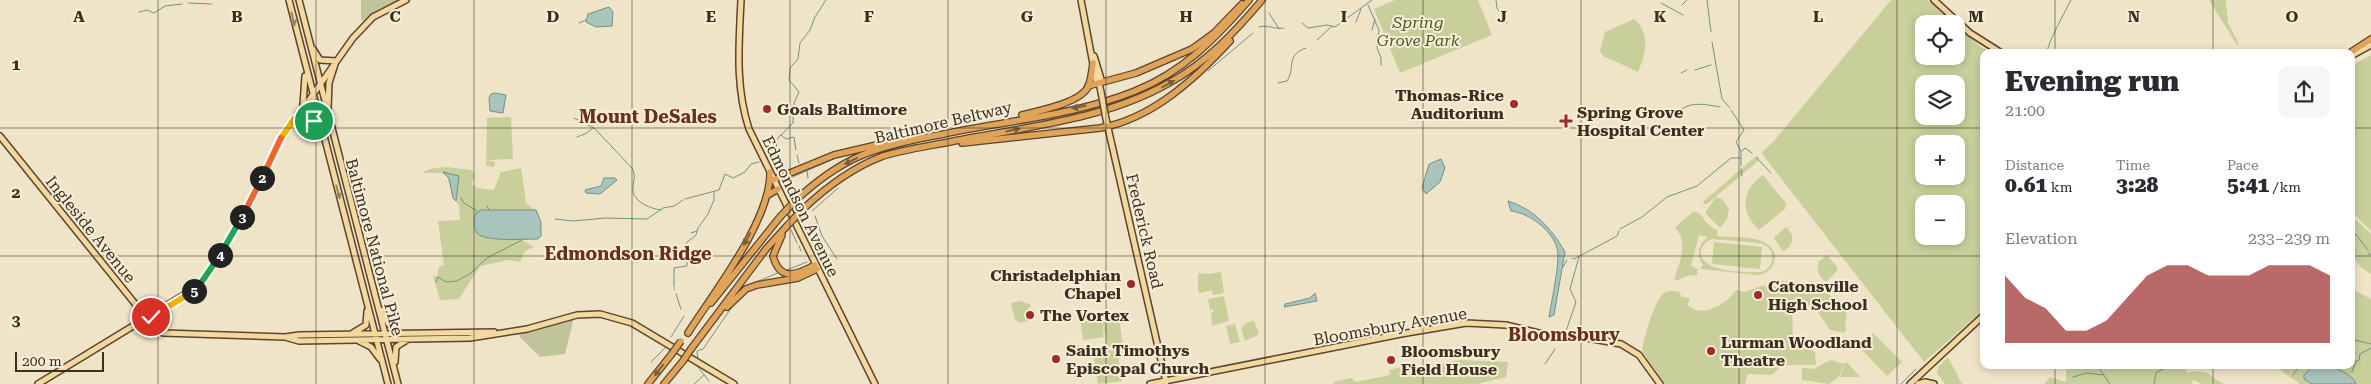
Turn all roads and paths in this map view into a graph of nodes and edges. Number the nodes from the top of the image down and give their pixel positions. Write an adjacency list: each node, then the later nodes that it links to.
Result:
1 (289, 0): 11 (main road, Baltimore National Pike, one-way to 11)
2 (299, 0): 10 (main road, Baltimore National Pike)
3 (406, 0): 18 (main road)
4 (742, 0): 35 (main road, Edmondson Avenue)
5 (1081, 0): 15 (main road, Frederick Road)
6 (1248, 0): 21 (highway); 29 (highway, Baltimore Beltway, one-way to 29)
7 (1262, 0): 9 (highway, Baltimore Beltway)
8 (1934, 0): 14 (main road)
9 (1251, 13): 28 (highway); 33 (highway, Baltimore Beltway, one-way to 9)
10 (307, 34): 18 (main road); 22 (main road, Baltimore National Pike)
11 (298, 39): 24 (main road, Baltimore National Pike); 25 (main road)
12 (2371, 39): 16 (highway)
13 (2371, 45): 17 (main road)
14 (1995, 49)
15 (1092, 51): 19 (main road, Frederick Road); 20 (main road, Frederick Road)
16 (2355, 51)
17 (2355, 52)
18 (336, 61): 22 (main road); 27 (main road)
19 (1093, 63): 20 (main road); 21 (main road, Frederick Road); 23 (highway)
20 (1100, 74): 21 (main road, Frederick Road)
21 (1099, 83): 23 (highway); 28 (main road, Frederick Road, bridge)
22 (319, 85): 24 (main road); 27 (main road, Baltimore National Pike)
23 (1088, 86): 29 (highway)
24 (312, 94): 25 (main road); 32 (main road, Baltimore National Pike)
25 (303, 107): 26 (main road)
26 (295, 118): 32 (main road); 45 (main road)
27 (329, 119): 34 (main road, Baltimore National Pike)
28 (1108, 127): 33 (highway); 60 (main road, Frederick Road)
29 (974, 128): 30 (highway, Baltimore Beltway)
30 (948, 133): 37 (highway); 49 (highway, Baltimore Beltway, one-way to 49, bridge)
31 (0, 136): 45 (main road, Ingleside Avenue)
32 (326, 145): 34 (main road); 36 (main road, Baltimore National Pike)
33 (930, 146): 41 (highway, Baltimore Beltway, bridge)
34 (342, 168): 40 (main road, Baltimore National Pike)
35 (770, 172): 37 (main road, Edmondson Avenue); 39 (highway)
36 (333, 174): 40 (main road); 44 (main road, Baltimore National Pike, one-way to 44)
37 (773, 180): 38 (main road, Edmondson Avenue)
38 (778, 189): 39 (highway); 42 (main road, Edmondson Avenue)
39 (768, 195): 49 (highway, one-way to 49)
40 (349, 196): 43 (main road, Baltimore National Pike)
41 (786, 227): 42 (highway); 55 (highway, Baltimore Beltway)
42 (816, 267): 55 (highway); 67 (main road, Edmondson Avenue)
43 (373, 288): 48 (main road); 52 (main road, Baltimore National Pike)
44 (367, 300): 50 (main road); 51 (main road, Baltimore National Pike)
45 (147, 319): 53 (main road, Ingleside Avenue); 61 (main road)
46 (1980, 319): 70 (main road)
47 (509, 332): 48 (main road, Ingleside Avenue); 54 (main road, Ingleside Avenue); 57 (main road, Ingleside Avenue)
48 (404, 333): 52 (main road, Ingleside Avenue)
49 (688, 333): 64 (highway, Baltimore Beltway, one-way to 64, bridge)
50 (348, 334): 51 (main road, Ingleside Avenue); 53 (main road, Ingleside Avenue)
51 (376, 336): 52 (main road, Ingleside Avenue); 56 (main road, Ingleside Avenue); 58 (main road, Baltimore National Pike)
52 (386, 336): 54 (main road, Ingleside Avenue); 59 (main road, Baltimore National Pike)
53 (285, 338): 56 (main road, Ingleside Avenue)
54 (412, 338): 59 (main road)
55 (699, 338): 57 (highway, Baltimore Beltway, bridge)
56 (354, 339): 58 (main road)
57 (687, 355): 65 (highway, Baltimore Beltway, bridge); 66 (main road, Ingleside Avenue)
58 (385, 371): 62 (main road, Baltimore National Pike)
59 (397, 378): 63 (main road, Baltimore National Pike)
60 (1167, 382): 68 (main road); 69 (main road, Bloomsbury Avenue)
61 (38, 384)
62 (388, 384)
63 (398, 384)
64 (648, 384)
65 (664, 384)
66 (734, 384)
67 (876, 384)
68 (1150, 384)
69 (1660, 384)
70 (1910, 384)
71 (1918, 384): 72 (main road)
72 (1934, 384)

